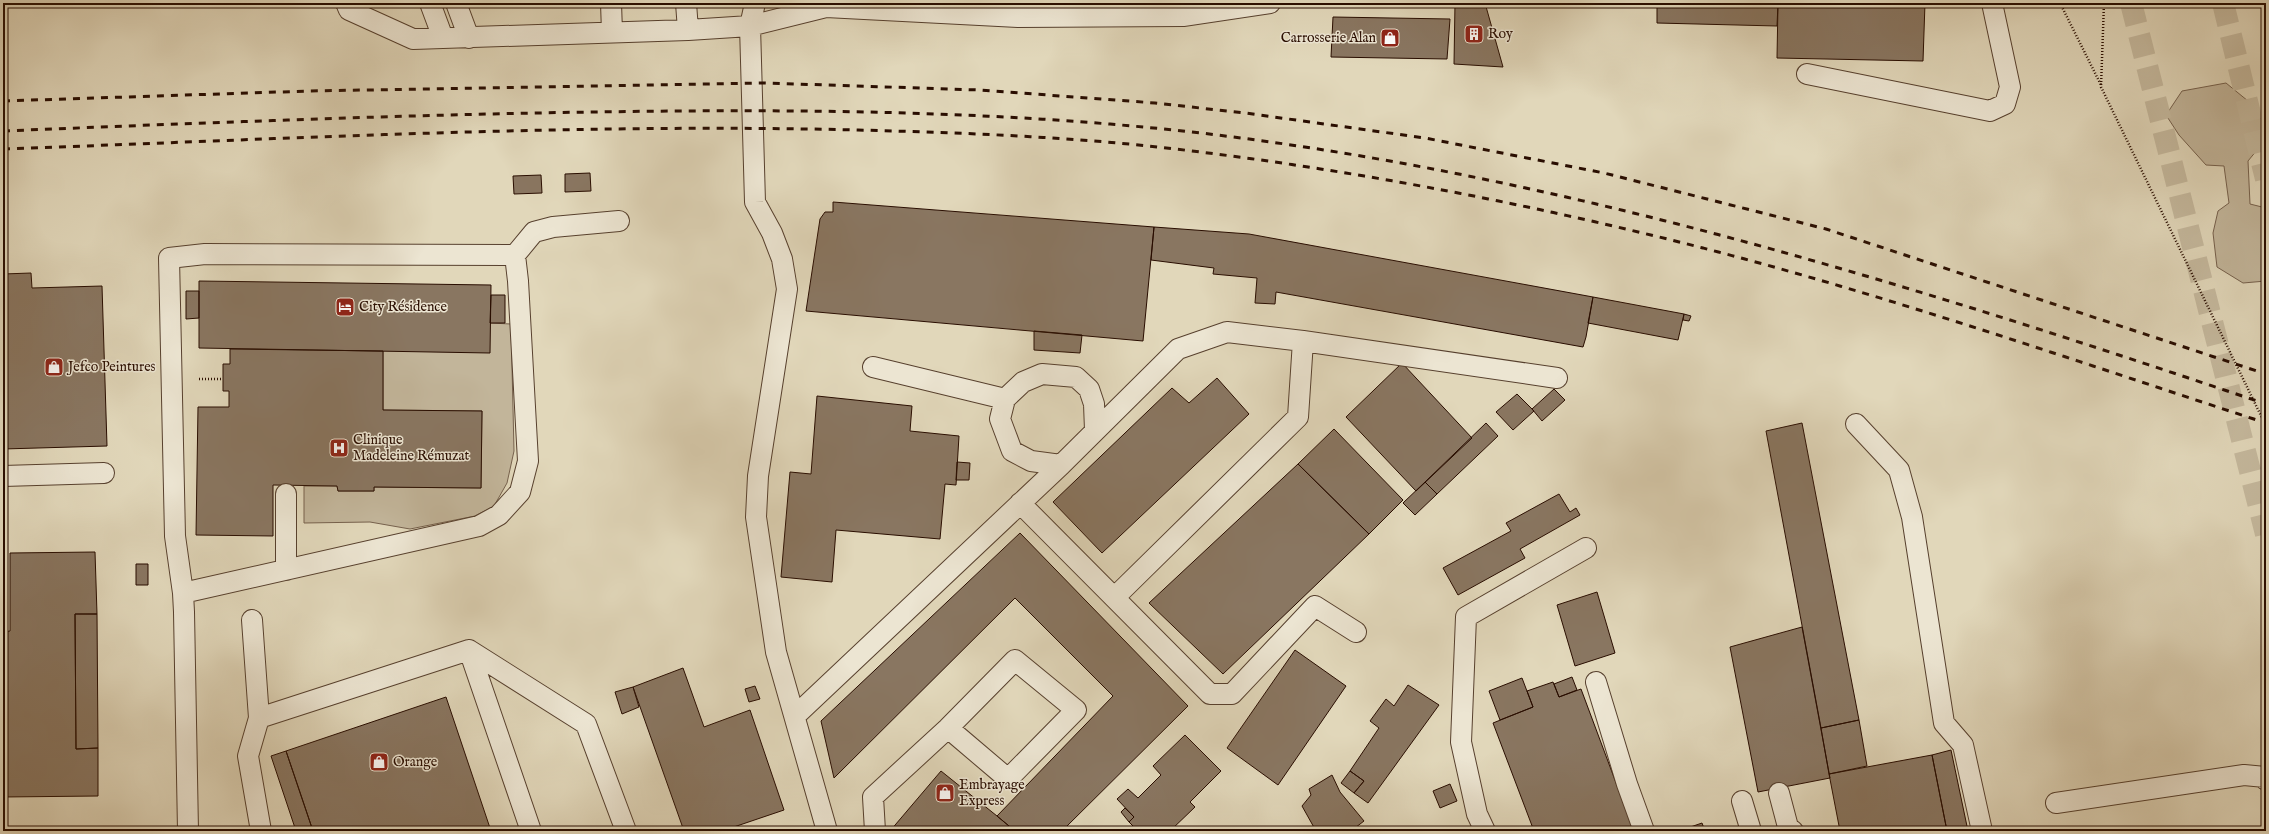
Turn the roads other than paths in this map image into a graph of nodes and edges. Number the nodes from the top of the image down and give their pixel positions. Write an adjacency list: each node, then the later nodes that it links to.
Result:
1 (346, 3): 13 (lane)
2 (430, 3): 13 (lane)
3 (456, 3): 14 (lane)
4 (611, 3): 12 (lane)
5 (686, 3): 11 (lane)
6 (755, 3): 10 (lane)
7 (1270, 3): 9 (lane)
8 (1992, 3): 15 (lane)
9 (1215, 7): 10 (lane)
10 (750, 26): 11 (lane); 37 (lane)
11 (688, 30): 12 (lane)
12 (612, 32): 14 (lane)
13 (443, 38): 14 (lane)
14 (469, 38)
15 (1807, 74)
16 (619, 221): 17 (lane)
17 (515, 255): 30 (lane); 31 (lane)
18 (1303, 340): 20 (lane); 23 (lane); 32 (lane)
19 (874, 367): 21 (lane)
20 (1557, 378)
21 (1005, 399): 23 (lane); 24 (lane)
22 (1856, 424): 54 (lane)
23 (1095, 430): 24 (lane)
24 (1061, 465): 28 (lane)
25 (104, 473): 26 (lane)
26 (3, 476)
27 (286, 494): 30 (lane)
28 (1020, 503): 32 (lane); 37 (lane)
29 (1586, 548): 50 (lane)
30 (286, 570): 31 (lane)
31 (183, 593): 44 (lane)
32 (1115, 597): 34 (lane)
33 (252, 620): 38 (lane)
34 (1356, 632)
35 (469, 650): 38 (lane); 46 (lane); 47 (lane)
36 (1596, 682): 51 (lane)
37 (795, 716): 48 (lane)
38 (259, 718): 45 (lane)
39 (948, 728): 39 (lane); 49 (lane)
40 (2266, 780): 43 (lane)
41 (1779, 793): 53 (lane)
42 (1742, 802): 52 (lane)
43 (2056, 803)
44 (188, 831)
45 (261, 831)
46 (530, 831)
47 (626, 831)
48 (827, 831)
49 (875, 831)
50 (1485, 831)
51 (1644, 831)
52 (1751, 831)
53 (1793, 831)
54 (1982, 831)

